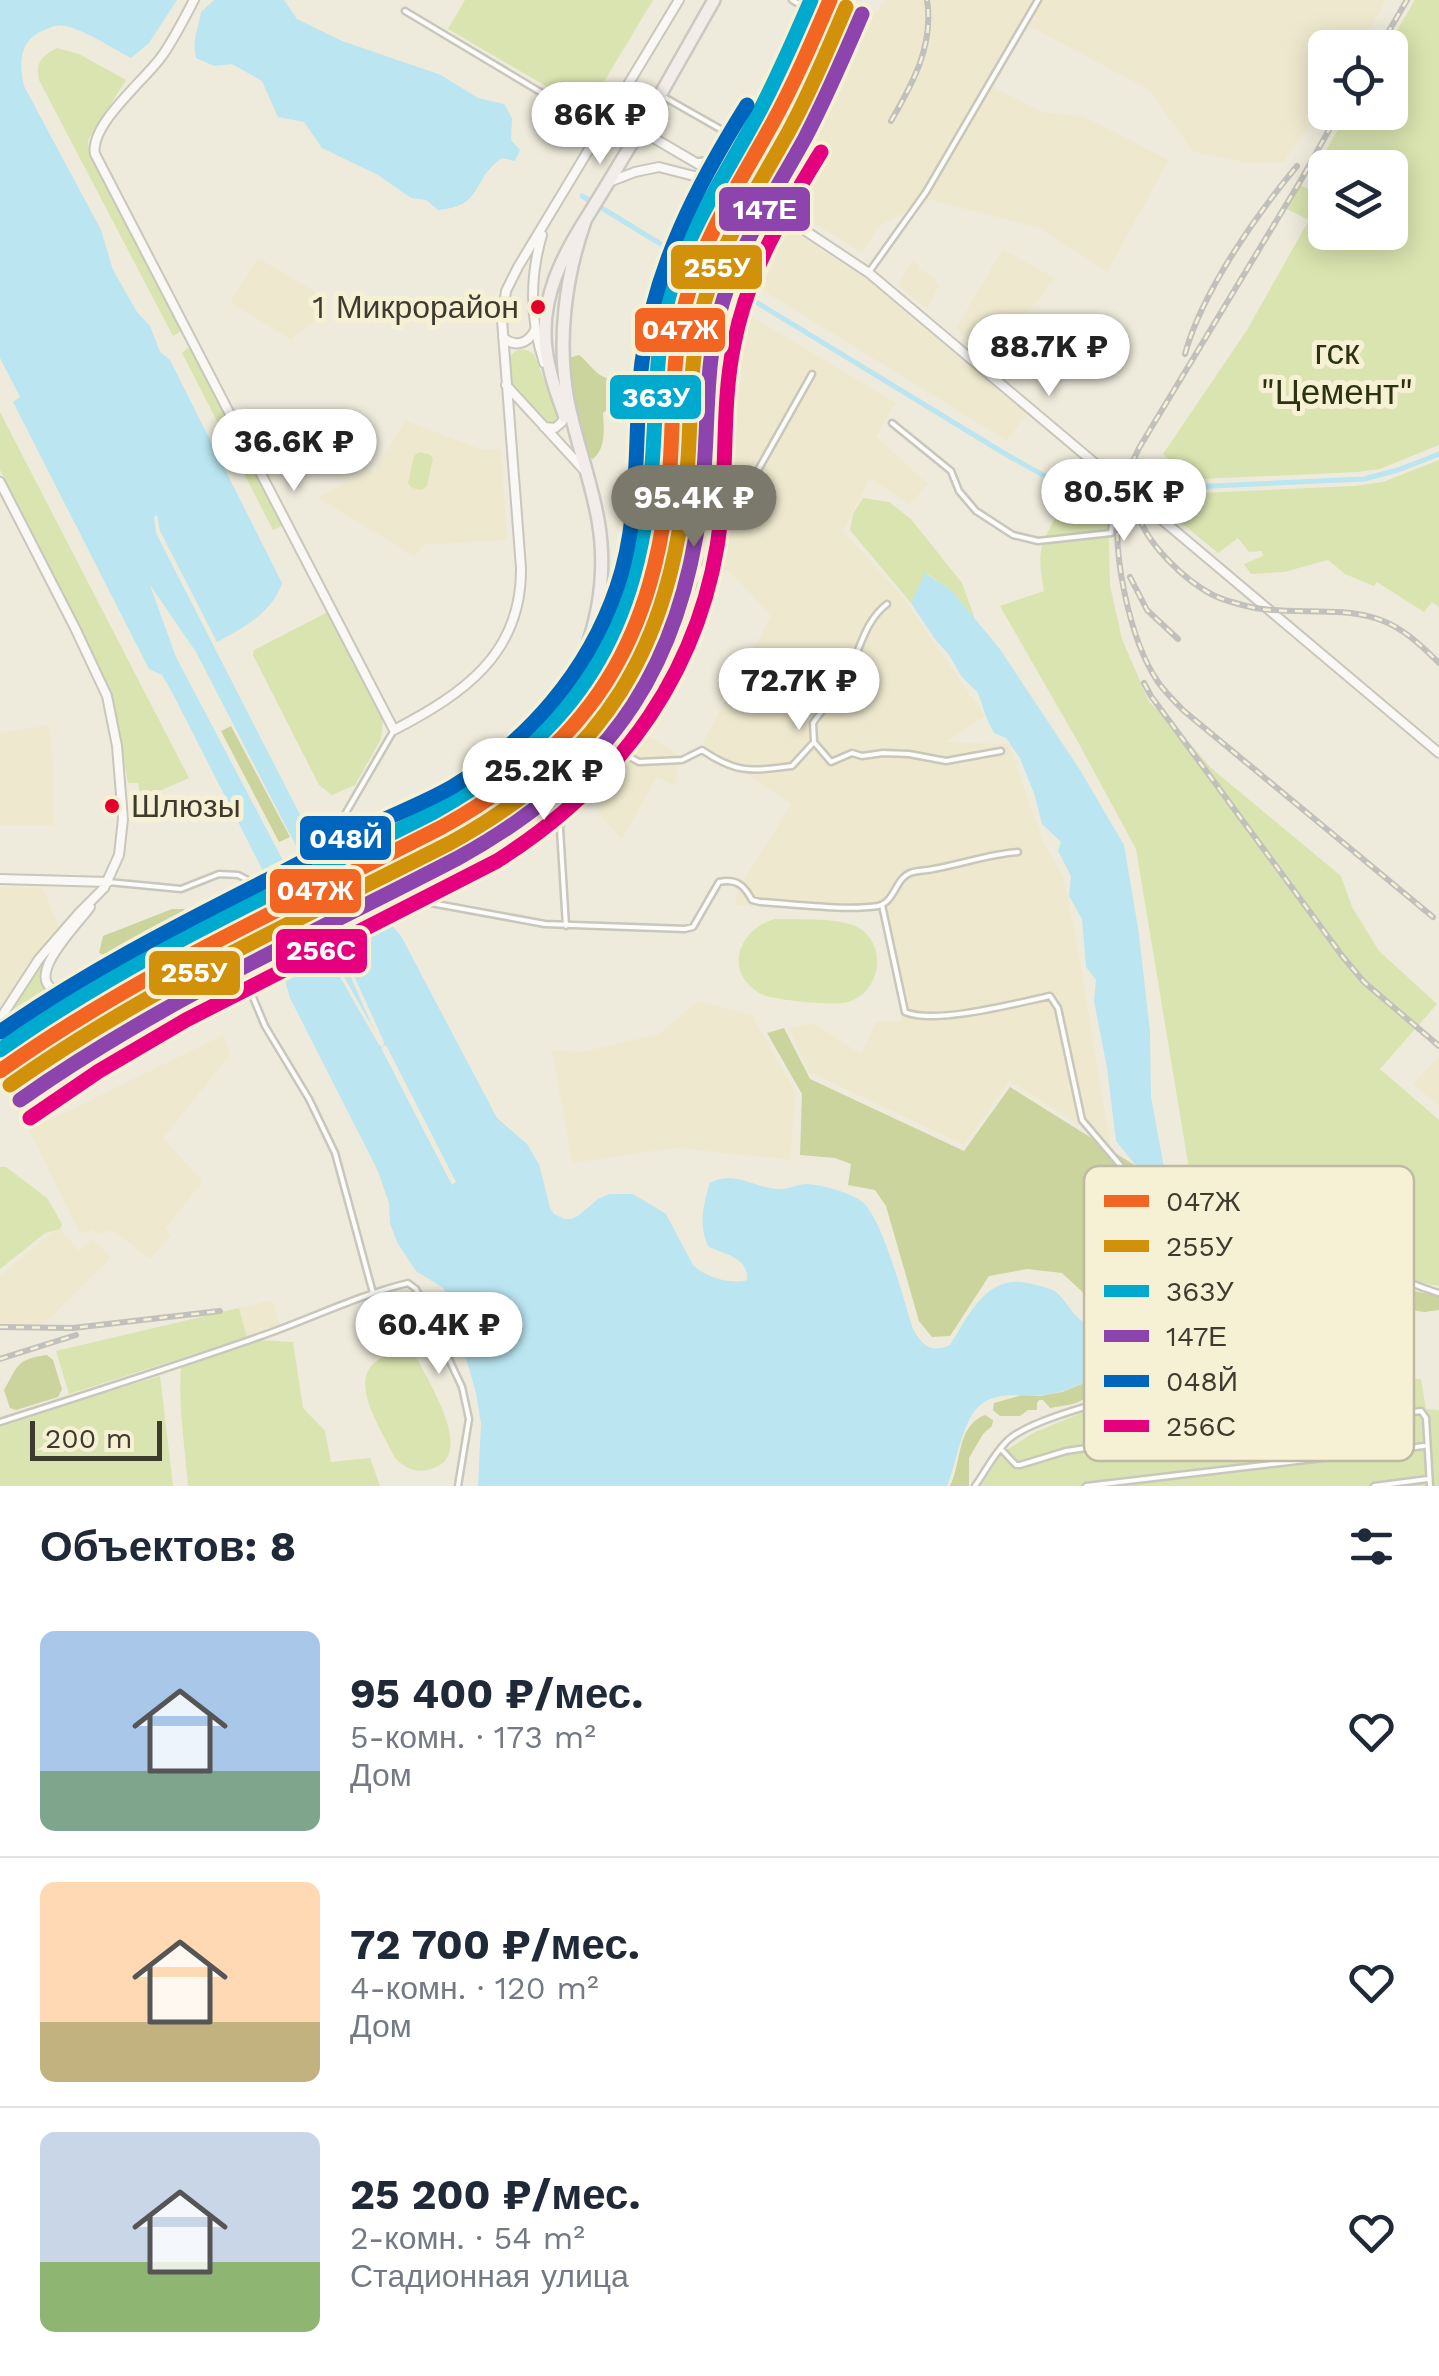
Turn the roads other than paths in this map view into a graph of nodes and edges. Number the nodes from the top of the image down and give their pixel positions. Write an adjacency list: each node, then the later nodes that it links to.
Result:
1 (194, 0): 37 (street)
2 (679, 0): 8 (street)
3 (714, 0): 7 (highway)
4 (792, 0): 11 (street)
5 (1038, 0): 20 (street)
6 (405, 11): 9 (street)
7 (660, 94): 10 (street); 15 (highway, bridge)
8 (611, 113): 9 (street); 12 (street)
9 (605, 122): 16 (street)
10 (722, 130): 11 (street); 12 (street)
11 (742, 130): 13 (street)
12 (692, 161): 13 (street)
13 (715, 174): 14 (street)
14 (734, 186): 15 (street); 20 (street)
15 (605, 187): 17 (highway)
16 (548, 216): 18 (street); 19 (street)
17 (585, 221): 21 (highway); 22 (highway)
18 (518, 267): 19 (street); 24 (street)
19 (533, 273): 23 (street)
20 (869, 273): 33 (street)
21 (551, 287): 22 (highway); 27 (highway)
22 (567, 292): 29 (highway)
23 (535, 330): 24 (street); 27 (street)
24 (502, 336): 26 (street)
25 (812, 374): 38 (street)
26 (506, 385): 28 (street); 30 (street)
27 (556, 394): 29 (highway)
28 (523, 406): 30 (street); 32 (street)
29 (568, 411): 32 (street); 34 (highway)
30 (509, 414): 37 (street)
31 (892, 424): 33 (street)
32 (544, 427): 34 (street)
33 (1093, 462): 41 (street)
34 (586, 473): 50 (highway, bridge)
35 (0, 482): 45 (street)
36 (888, 604): 39 (street)
37 (394, 730): 49 (street)
38 (599, 740): 39 (street); 49 (street)
39 (814, 742): 40 (street)
40 (1000, 751)
41 (1439, 752)
42 (1018, 852): 48 (street)
43 (0, 879): 44 (street)
44 (74, 881): 45 (street); 47 (street)
45 (108, 882): 46 (street); 57 (street)
46 (98, 896): 47 (street); 51 (street)
47 (88, 904): 52 (street)
48 (882, 906): 49 (street); 55 (street)
49 (566, 926)
50 (198, 938): 51 (highway); 54 (highway)
51 (78, 992): 53 (highway)
52 (0, 1018)
53 (0, 1029)
54 (0, 1050)
55 (1122, 1166)
56 (1414, 1286): 58 (street)
57 (374, 1293): 61 (street); 68 (street)
58 (1439, 1293)
59 (1084, 1407): 64 (street)
60 (1414, 1413): 62 (street)
61 (0, 1422)
62 (1426, 1446): 63 (street); 67 (street)
63 (1414, 1447)
64 (1000, 1448): 65 (street); 69 (street)
65 (1084, 1448)
66 (1298, 1461): 70 (street)
67 (1430, 1483): 71 (street)
68 (458, 1486)
69 (975, 1486)
70 (1086, 1486)
71 (1374, 1486)

